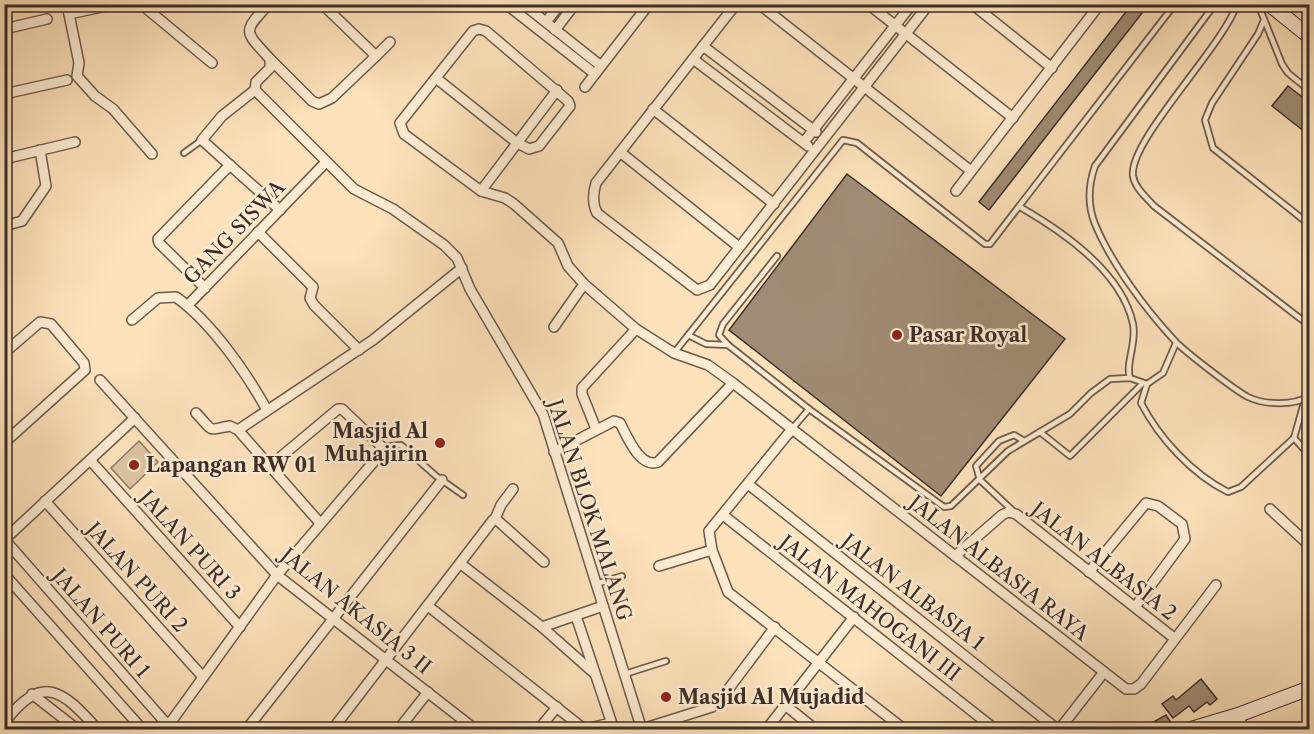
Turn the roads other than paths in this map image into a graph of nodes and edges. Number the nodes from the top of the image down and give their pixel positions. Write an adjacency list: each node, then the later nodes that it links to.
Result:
1 (116, 4): 23 (street)
2 (141, 4): 37 (street)
3 (269, 4): 35 (street)
4 (322, 4): 34 (street)
5 (506, 4): 40 (street)
6 (523, 4): 26 (street)
7 (560, 4): 26 (street)
8 (575, 4): 29 (street)
9 (649, 4): 38 (street)
10 (736, 4): 33 (street)
11 (759, 4): 42 (street)
12 (868, 4): 27 (street)
13 (912, 4): 27 (street)
14 (929, 4): 30 (street)
15 (972, 4): 39 (street)
16 (1086, 4): 22 (street)
17 (1175, 4): 70 (lane)
18 (1215, 4): 86 (lane)
19 (1237, 4): 83 (lane)
20 (1258, 4): 25 (lane)
21 (1269, 4): 31 (street)
22 (1097, 8): 39 (street)
23 (68, 9): 62 (street)
24 (47, 19): 28 (street)
25 (1264, 20): 48 (lane); 72 (lane)
26 (546, 22): 29 (street)
27 (895, 26): 30 (street); 42 (street)
28 (4, 29)
29 (555, 30): 38 (street)
30 (906, 34): 45 (street); 51 (street)
31 (1310, 37)
32 (390, 42): 34 (street)
33 (703, 46): 36 (street); 52 (street)
34 (376, 56): 35 (street)
35 (270, 59): 46 (street)
36 (693, 59): 50 (street); 57 (street)
37 (212, 63)
38 (602, 66): 40 (street)
39 (1052, 68): 51 (street)
40 (595, 74): 44 (street)
41 (436, 78): 47 (street); 56 (street); 67 (street, JALAN ALBASIA RAYA)
42 (853, 79): 45 (street); 52 (street)
43 (68, 80): 49 (street)
44 (585, 87)
45 (864, 87): 53 (street); 66 (street)
46 (255, 90): 54 (street); 64 (street, JALAN BLOK MALANG)
47 (557, 90): 56 (street); 56 (street)
48 (1310, 91)
49 (4, 94)
50 (653, 110): 60 (street); 69 (street)
51 (1013, 118): 66 (street)
52 (813, 130): 53 (street); 57 (street)
53 (824, 139): 59 (street)
54 (202, 140): 61 (lane); 65 (street)
55 (75, 142): 58 (street)
56 (516, 142): 67 (street)
57 (804, 142): 59 (street)
58 (40, 150): 63 (street); 73 (street)
59 (815, 150): 69 (street)
60 (620, 152): 75 (street); 75 (street)
61 (184, 153)
62 (153, 154)
63 (4, 159)
64 (326, 162): 71 (street, GANG SISWA); 77 (street, JALAN BLOK MALANG)
65 (230, 165): 71 (street); 79 (street)
66 (971, 171): 68 (street)
67 (481, 191): 78 (street, JALAN ALBASIA RAYA)
68 (956, 191)
69 (774, 204): 75 (street)
70 (1020, 207): 85 (lane); 91 (lane)
71 (280, 210): 74 (street, GANG SISWA)
72 (1310, 225)
73 (4, 226)
74 (258, 232): 79 (street, GANG SISWA); 88 (street)
75 (739, 247)
76 (777, 256): 87 (lane)
77 (462, 268): 88 (street); 108 (street, JALAN BLOK MALANG)
78 (584, 284): 82 (street); 84 (street, JALAN ALBASIA RAYA)
79 (205, 288): 80 (street, GANG SISWA)
80 (188, 305): 81 (street, GANG SISWA); 97 (street)
81 (132, 320)
82 (554, 327)
83 (1310, 327)
84 (636, 329): 90 (street, JALAN ALBASIA RAYA); 100 (street)
85 (688, 335): 87 (lane); 90 (lane)
86 (1176, 343): 94 (lane); 95 (lane)
87 (728, 345): 96 (lane)
88 (359, 350): 97 (street)
89 (4, 353): 106 (street)
90 (674, 353): 93 (street, JALAN ALBASIA RAYA)
91 (1130, 378): 94 (lane); 103 (lane)
92 (100, 380): 99 (street, JALAN AKASIA 3 II)
93 (733, 383): 100 (street); 101 (street, JALAN ALBASIA RAYA)
94 (1145, 383): 103 (lane); 104 (lane)
95 (1307, 397): 104 (lane)
96 (809, 409): 101 (lane); 113 (lane)
97 (267, 410): 102 (street)
98 (196, 413): 102 (street)
99 (135, 418): 110 (street); 132 (street, JALAN AKASIA 3 II)
100 (596, 429): 108 (street)
101 (792, 429): 114 (street); 126 (street, JALAN ALBASIA RAYA)
102 (238, 430): 111 (street)
103 (1040, 432): 105 (lane)
104 (1294, 438): 109 (lane)
105 (1024, 441): 113 (lane); 113 (lane)
106 (4, 443)
107 (382, 449): 111 (street); 112 (lane); 122 (street)
108 (554, 452): 134 (street, JALAN BLOK MALANG)
109 (1310, 456)
110 (90, 460): 117 (street); 142 (street, JALAN PURI 3)
111 (271, 465): 122 (street)
112 (442, 480): 116 (lane); 141 (street)
113 (980, 480): 119 (lane)
114 (747, 484): 120 (street); 178 (street, JALAN ALBASIA 1)
115 (513, 489): 121 (street)
116 (463, 495)
117 (45, 501): 123 (street); 152 (street, JALAN PURI 2)
118 (1270, 509): 125 (street)
119 (1016, 514): 126 (street, JALAN ALBASIA 2); 130 (street, JALAN ALBASIA 2)
120 (723, 515): 124 (street); 140 (street, JALAN MAHOGANI III)
121 (495, 519): 127 (street); 128 (street)
122 (320, 523): 132 (street)
123 (5, 539): 162 (street, JALAN PURI 1)
124 (711, 546): 129 (street); 144 (street)
125 (1310, 546)
126 (955, 556): 149 (street, JALAN ALBASIA RAYA)
127 (544, 562)
128 (460, 564): 136 (street); 143 (street)
129 (659, 566)
130 (1089, 572): 138 (street, JALAN ALBASIA 2); 138 (street)
131 (4, 574): 165 (street)
132 (278, 575): 141 (street, JALAN AKASIA 3 II); 142 (street)
133 (622, 576): 134 (lane)
134 (596, 584): 137 (street, JALAN BLOK MALANG)
135 (1216, 585): 145 (street)
136 (428, 606): 146 (street); 157 (street)
137 (603, 606): 139 (street); 151 (street, JALAN BLOK MALANG)
138 (1135, 608): 145 (street, JALAN ALBASIA 2)
139 (576, 616): 143 (street); 150 (street)
140 (854, 616): 148 (street); 177 (street, JALAN MAHOGANI III)
141 (333, 618): 146 (street, JALAN AKASIA 3 II); 166 (street)
142 (240, 627): 152 (street)
143 (542, 627): 150 (street)
144 (775, 627): 148 (street); 173 (street)
145 (1174, 638): 149 (street, JALAN ALBASIA RAYA)
146 (386, 659): 154 (street, JALAN AKASIA 3 II); 167 (street)
147 (666, 661): 151 (lane)
148 (819, 661): 156 (street); 176 (street)
149 (1104, 672): 178 (street)
150 (595, 674): 161 (street)
151 (625, 675): 173 (street, JALAN BLOK MALANG)
152 (203, 677): 162 (street)
153 (1310, 688): 158 (street)
154 (428, 692): 159 (street, JALAN AKASIA 3 II); 168 (street)
155 (32, 694): 160 (street); 163 (street); 164 (street)
156 (785, 705): 174 (street); 175 (street)
157 (557, 707): 171 (street); 172 (street)
158 (1238, 715): 179 (street); 180 (street)
159 (463, 720): 169 (street); 170 (street, JALAN AKASIA 3 II)
160 (4, 723)
161 (613, 726): 172 (street)
162 (170, 728)
163 (78, 729)
164 (98, 729)
165 (143, 729)
166 (246, 729)
167 (332, 729)
168 (398, 729)
169 (456, 729)
170 (476, 729)
171 (538, 729)
172 (583, 729)
173 (642, 729)
174 (766, 729)
175 (816, 729)
176 (905, 729)
177 (996, 729)
178 (1057, 729)
179 (1188, 729)
180 (1244, 729)

